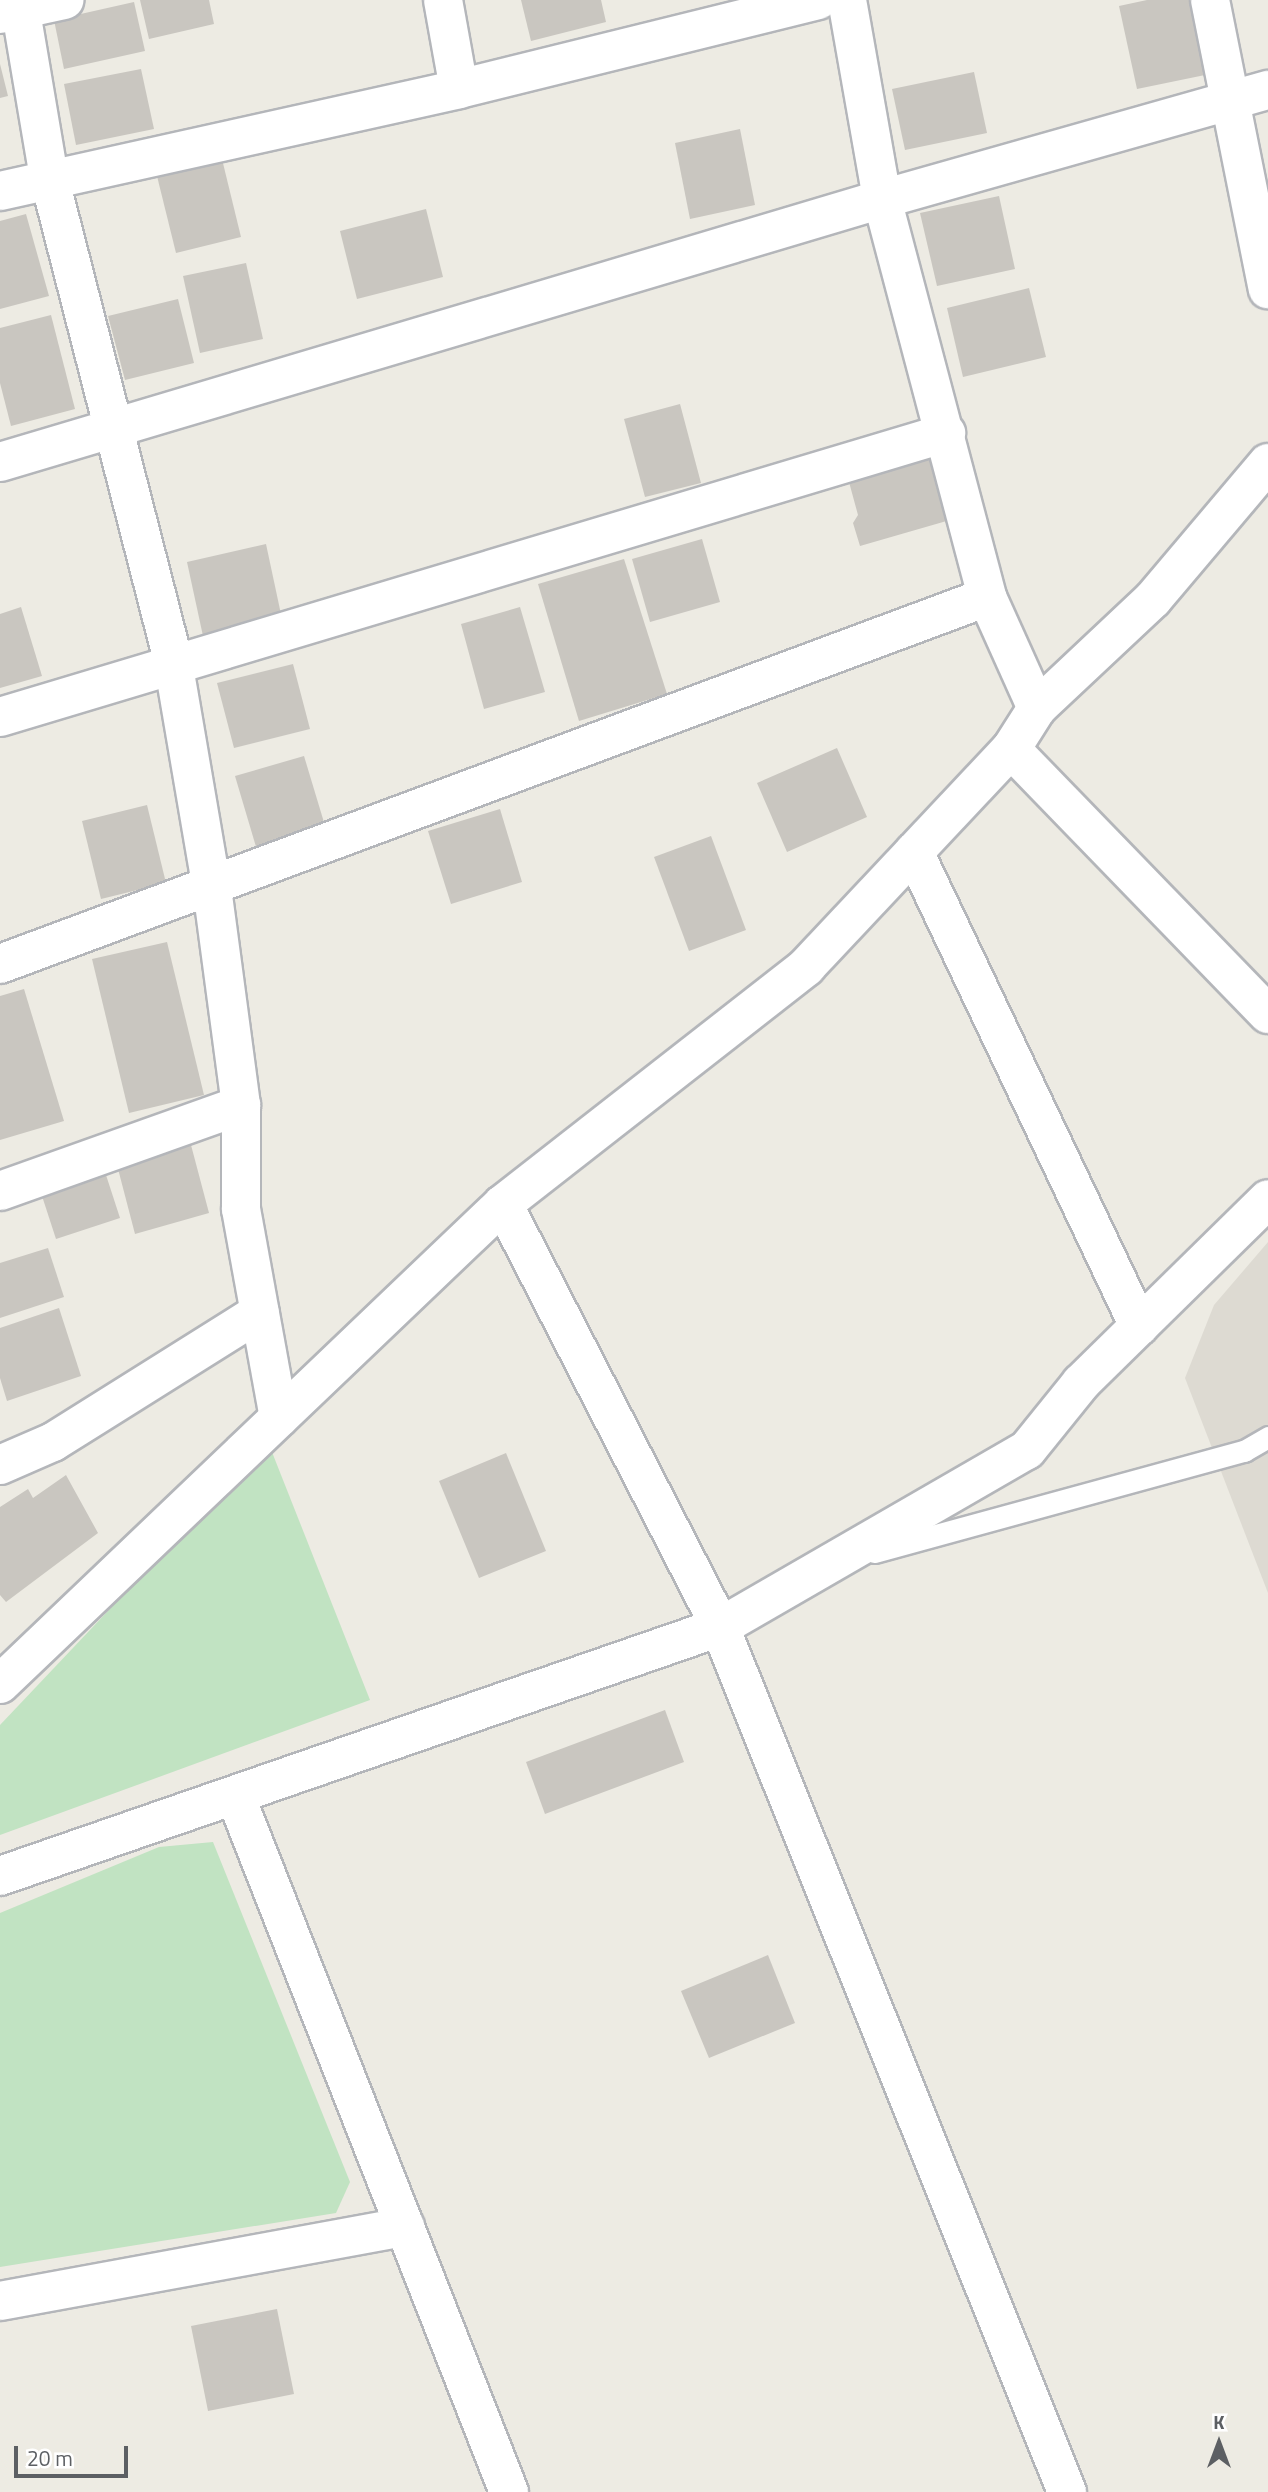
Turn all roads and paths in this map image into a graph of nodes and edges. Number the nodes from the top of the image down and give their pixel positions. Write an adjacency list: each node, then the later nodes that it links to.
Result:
1 (64, 0): 6 (street)
2 (443, 0): 7 (street)
3 (818, 0): 7 (street)
4 (847, 0): 12 (street)
5 (1210, 0): 9 (street)
6 (13, 8): 10 (street)
7 (459, 89): 10 (street)
8 (1268, 90): 9 (street)
9 (1229, 101): 12 (street); 13 (street)
10 (49, 177): 11 (street); 14 (street)
11 (0, 191)
12 (882, 199): 14 (street); 15 (street)
13 (1268, 289)
14 (112, 426): 16 (street); 19 (street)
15 (946, 433): 18 (street); 19 (street)
16 (0, 462)
17 (1268, 463): 20 (street)
18 (987, 597): 20 (street); 24 (street)
19 (173, 661): 21 (street); 24 (street)
20 (1037, 708): 22 (street)
21 (0, 717)
22 (1011, 749): 23 (street); 26 (street)
23 (914, 852): 30 (street); 32 (street)
24 (212, 888): 25 (street); 27 (street)
25 (0, 964)
26 (1268, 1014)
27 (241, 1105): 28 (street); 31 (street)
28 (0, 1191)
29 (1268, 1199): 32 (street)
30 (503, 1205): 33 (street); 37 (street)
31 (260, 1312): 33 (street); 35 (street)
32 (1139, 1326): 36 (street)
33 (279, 1418): 38 (street)
34 (1268, 1437): 36 (lane)
35 (0, 1465)
36 (825, 1566): 37 (street)
37 (720, 1626): 39 (street); 44 (street)
38 (0, 1684)
39 (235, 1795): 40 (street); 41 (street)
40 (0, 1876)
41 (405, 2227): 42 (street); 43 (street)
42 (0, 2301)
43 (509, 2492)
44 (1067, 2492)

